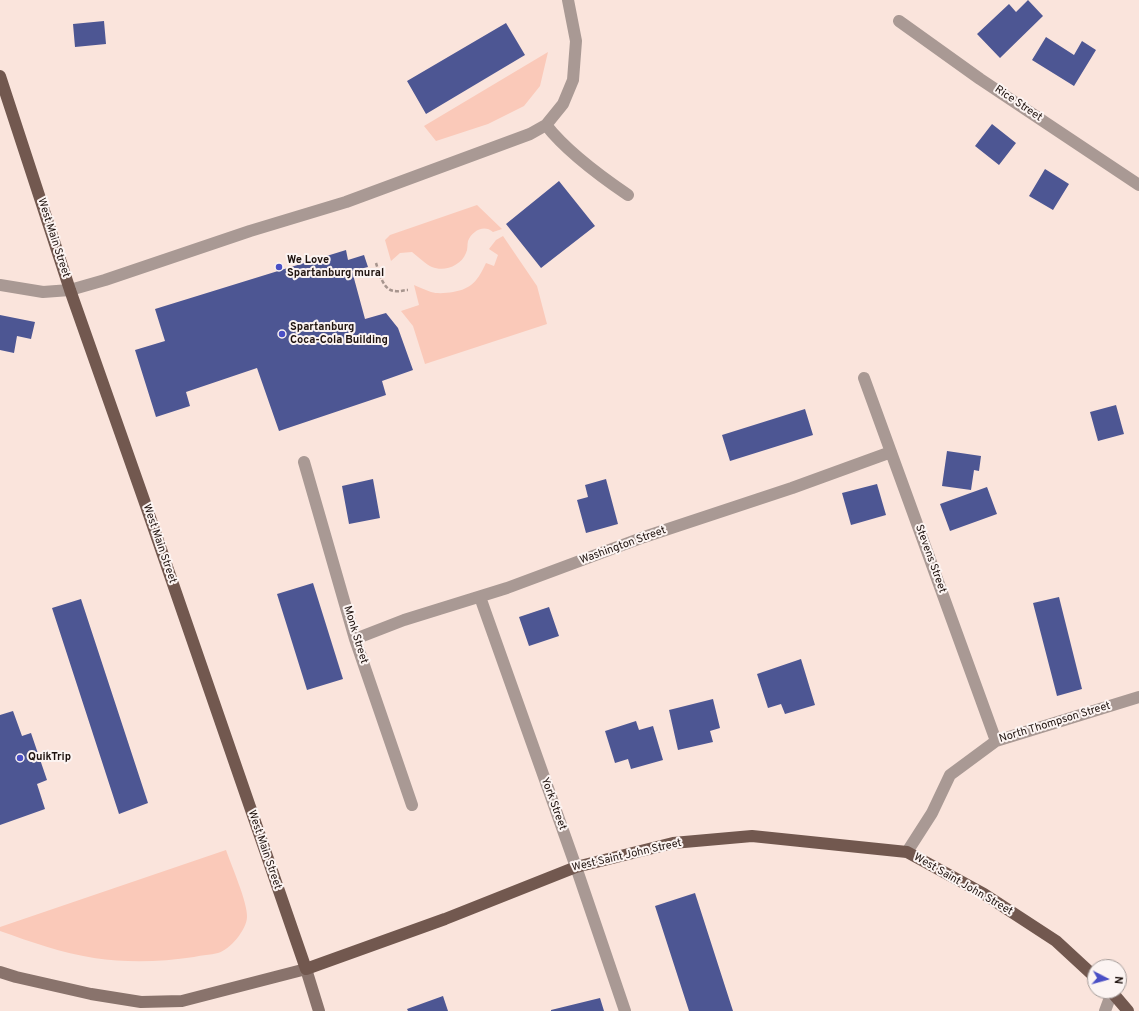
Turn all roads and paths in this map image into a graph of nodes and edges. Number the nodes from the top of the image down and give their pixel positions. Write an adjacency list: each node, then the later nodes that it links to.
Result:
1 (568, 0): 4 (street)
2 (899, 21): 5 (street, Rice Street)
3 (0, 76): 9 (main road, West Main Street)
4 (546, 125): 6 (street); 9 (street)
5 (1139, 186)
6 (628, 195)
7 (376, 263): 10 (path)
8 (0, 285): 9 (street)
9 (70, 290): 21 (main road, West Main Street)
10 (408, 290)
11 (864, 378): 12 (street, Stevens Street)
12 (892, 452): 14 (street, Washington Street); 17 (street, Stevens Street)
13 (304, 462): 15 (street, Monk Street)
14 (480, 597): 15 (street, Washington Street); 20 (street, York Street)
15 (355, 639): 18 (street, Monk Street)
16 (1139, 697): 17 (street, North Thompson Street)
17 (996, 741): 19 (street, North Thompson Street)
18 (412, 805)
19 (907, 852): 20 (main road, West Saint John Street); 22 (main road, West Saint John Street)
20 (576, 867): 21 (main road, West Saint John Street); 27 (street, York Street)
21 (306, 969): 23 (main road); 26 (main road, West Main Street)
22 (1087, 970)
23 (0, 972)
24 (1109, 999): 28 (street)
25 (1118, 999): 29 (main road)
26 (319, 1011)
27 (626, 1011)
28 (1105, 1011)
29 (1128, 1011)

